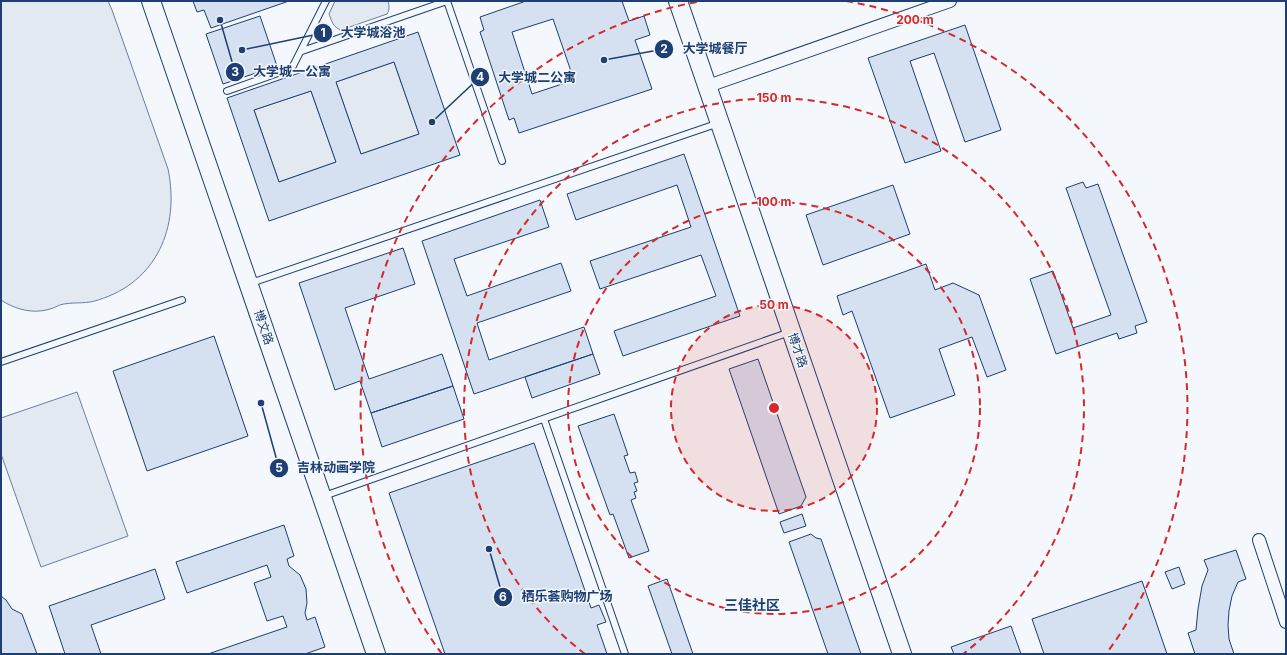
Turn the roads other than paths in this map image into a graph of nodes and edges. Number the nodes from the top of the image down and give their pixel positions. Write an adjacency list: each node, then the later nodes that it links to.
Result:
1 (151, 1): 11 (street, 博文路)
2 (326, 1): 6 (lane)
3 (447, 1): 6 (lane); 10 (lane)
4 (678, 1): 7 (street, 博才路)
5 (950, 1): 7 (street)
6 (302, 51): 8 (lane)
7 (708, 86): 9 (street, 博才路)
8 (227, 91)
9 (721, 123): 11 (lane); 13 (street, 博才路)
10 (502, 161)
11 (249, 284): 16 (street, 博文路)
12 (182, 300): 14 (lane)
13 (792, 331): 15 (lane); 21 (street, 博才路)
14 (1, 362)
15 (544, 419): 16 (lane); 20 (lane)
16 (322, 497): 19 (street, 博文路)
17 (1259, 540): 18 (street)
18 (1286, 622)
19 (376, 654)
20 (625, 654)
21 (902, 654)

